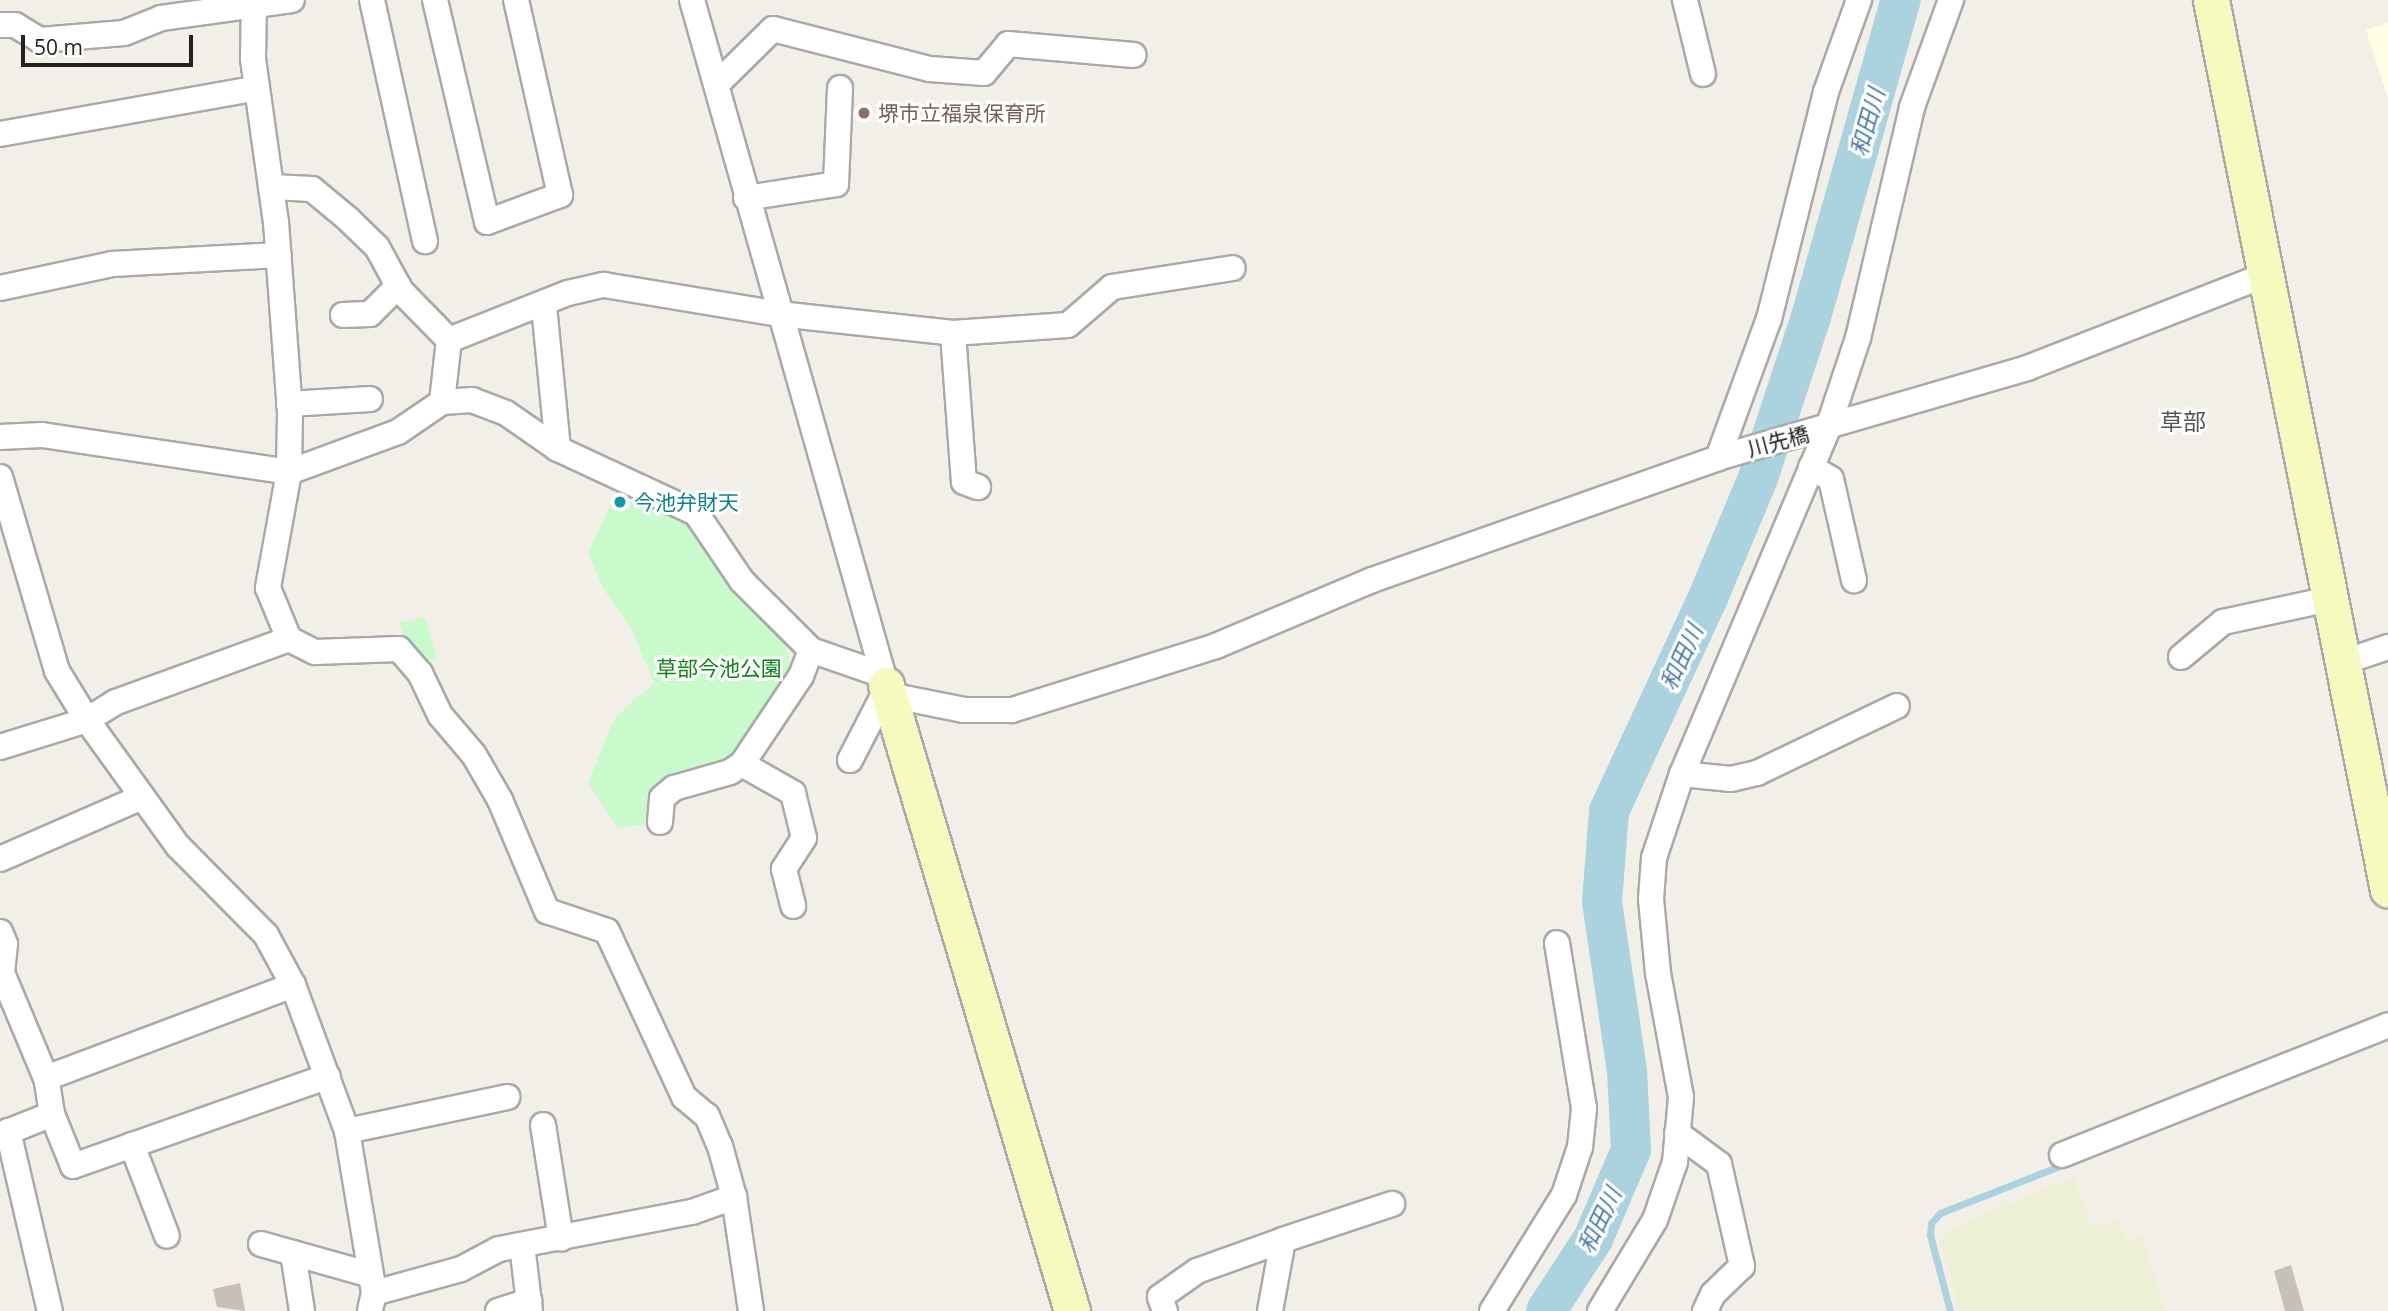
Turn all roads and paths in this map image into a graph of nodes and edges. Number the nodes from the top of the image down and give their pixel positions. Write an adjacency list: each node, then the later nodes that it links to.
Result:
1 (292, 0): 10 (street)
2 (372, 0): 21 (street)
3 (435, 0): 4 (street)
4 (516, 0)
5 (692, 0): 15 (street)
6 (1685, 0): 14 (street)
7 (1859, 0): 38 (street)
8 (1951, 0): 35 (street)
9 (2211, 0): 24 (street)
10 (254, 3): 11 (street); 16 (street)
11 (160, 9): 12 (street)
12 (0, 25)
13 (1134, 55): 15 (street)
14 (1703, 74)
15 (718, 83): 20 (street)
16 (257, 88): 18 (street); 19 (street)
17 (840, 88): 20 (street)
18 (0, 134)
19 (271, 187): 22 (street); 25 (street)
20 (746, 198): 28 (street)
21 (425, 241)
22 (279, 255): 26 (street); 34 (street)
23 (1233, 268): 30 (street)
24 (2266, 275): 35 (street, 川先橋); 44 (street)
25 (398, 286): 29 (street); 31 (street)
26 (0, 288)
27 (544, 306): 28 (street); 31 (street); 37 (street)
28 (779, 314): 30 (street); 50 (street)
29 (342, 315)
30 (953, 332): 42 (street)
31 (449, 340): 33 (street)
32 (370, 399): 34 (street)
33 (442, 402): 37 (street); 40 (street)
34 (289, 404): 40 (street)
35 (1828, 428): 38 (street, 川先橋); 39 (street)
36 (0, 437): 40 (street)
37 (558, 449): 47 (street)
38 (1723, 457): 50 (street, 川先橋)
39 (1811, 467): 43 (street); 56 (street)
40 (289, 472): 45 (street)
41 (0, 477): 52 (street)
42 (978, 487)
43 (1854, 580)
44 (2329, 599): 48 (street); 49 (street)
45 (289, 639): 52 (street); 76 (street)
46 (2388, 647): 49 (street)
47 (811, 650): 50 (street, 川先橋); 55 (street)
48 (2181, 657)
49 (2341, 663): 60 (street)
50 (886, 685): 54 (street); 90 (street)
51 (1897, 706): 56 (street)
52 (87, 720): 53 (street); 57 (street)
53 (0, 747)
54 (850, 760)
55 (742, 764): 58 (street); 61 (street)
56 (1682, 774): 73 (street)
57 (142, 797): 59 (street); 64 (street)
58 (660, 822)
59 (0, 859)
60 (2388, 890)
61 (793, 906)
62 (0, 932): 67 (street)
63 (1557, 943): 93 (street)
64 (293, 985): 66 (street); 67 (street)
65 (2388, 1026): 75 (street)
66 (328, 1076): 71 (street); 74 (street)
67 (46, 1078): 69 (street)
68 (507, 1097): 71 (street)
69 (52, 1114): 72 (street); 74 (street)
70 (543, 1125): 79 (street)
71 (347, 1131): 84 (street)
72 (4, 1133): 86 (street)
73 (1677, 1133): 94 (street); 95 (street)
74 (132, 1145): 78 (street)
75 (2062, 1155)
76 (734, 1197): 79 (street); 89 (street)
77 (1392, 1204): 80 (street)
78 (167, 1236)
79 (561, 1239): 82 (street)
80 (1283, 1240): 91 (street); 92 (street)
81 (261, 1244): 83 (street)
82 (522, 1245): 84 (street); 85 (street)
83 (293, 1253): 84 (street); 87 (street)
84 (372, 1293)
85 (529, 1306): 88 (street)
86 (50, 1311)
87 (302, 1311)
88 (498, 1311)
89 (751, 1311)
90 (1072, 1311)
91 (1165, 1311)
92 (1270, 1311)
93 (1492, 1311)
94 (1600, 1311)
95 (1705, 1311)

